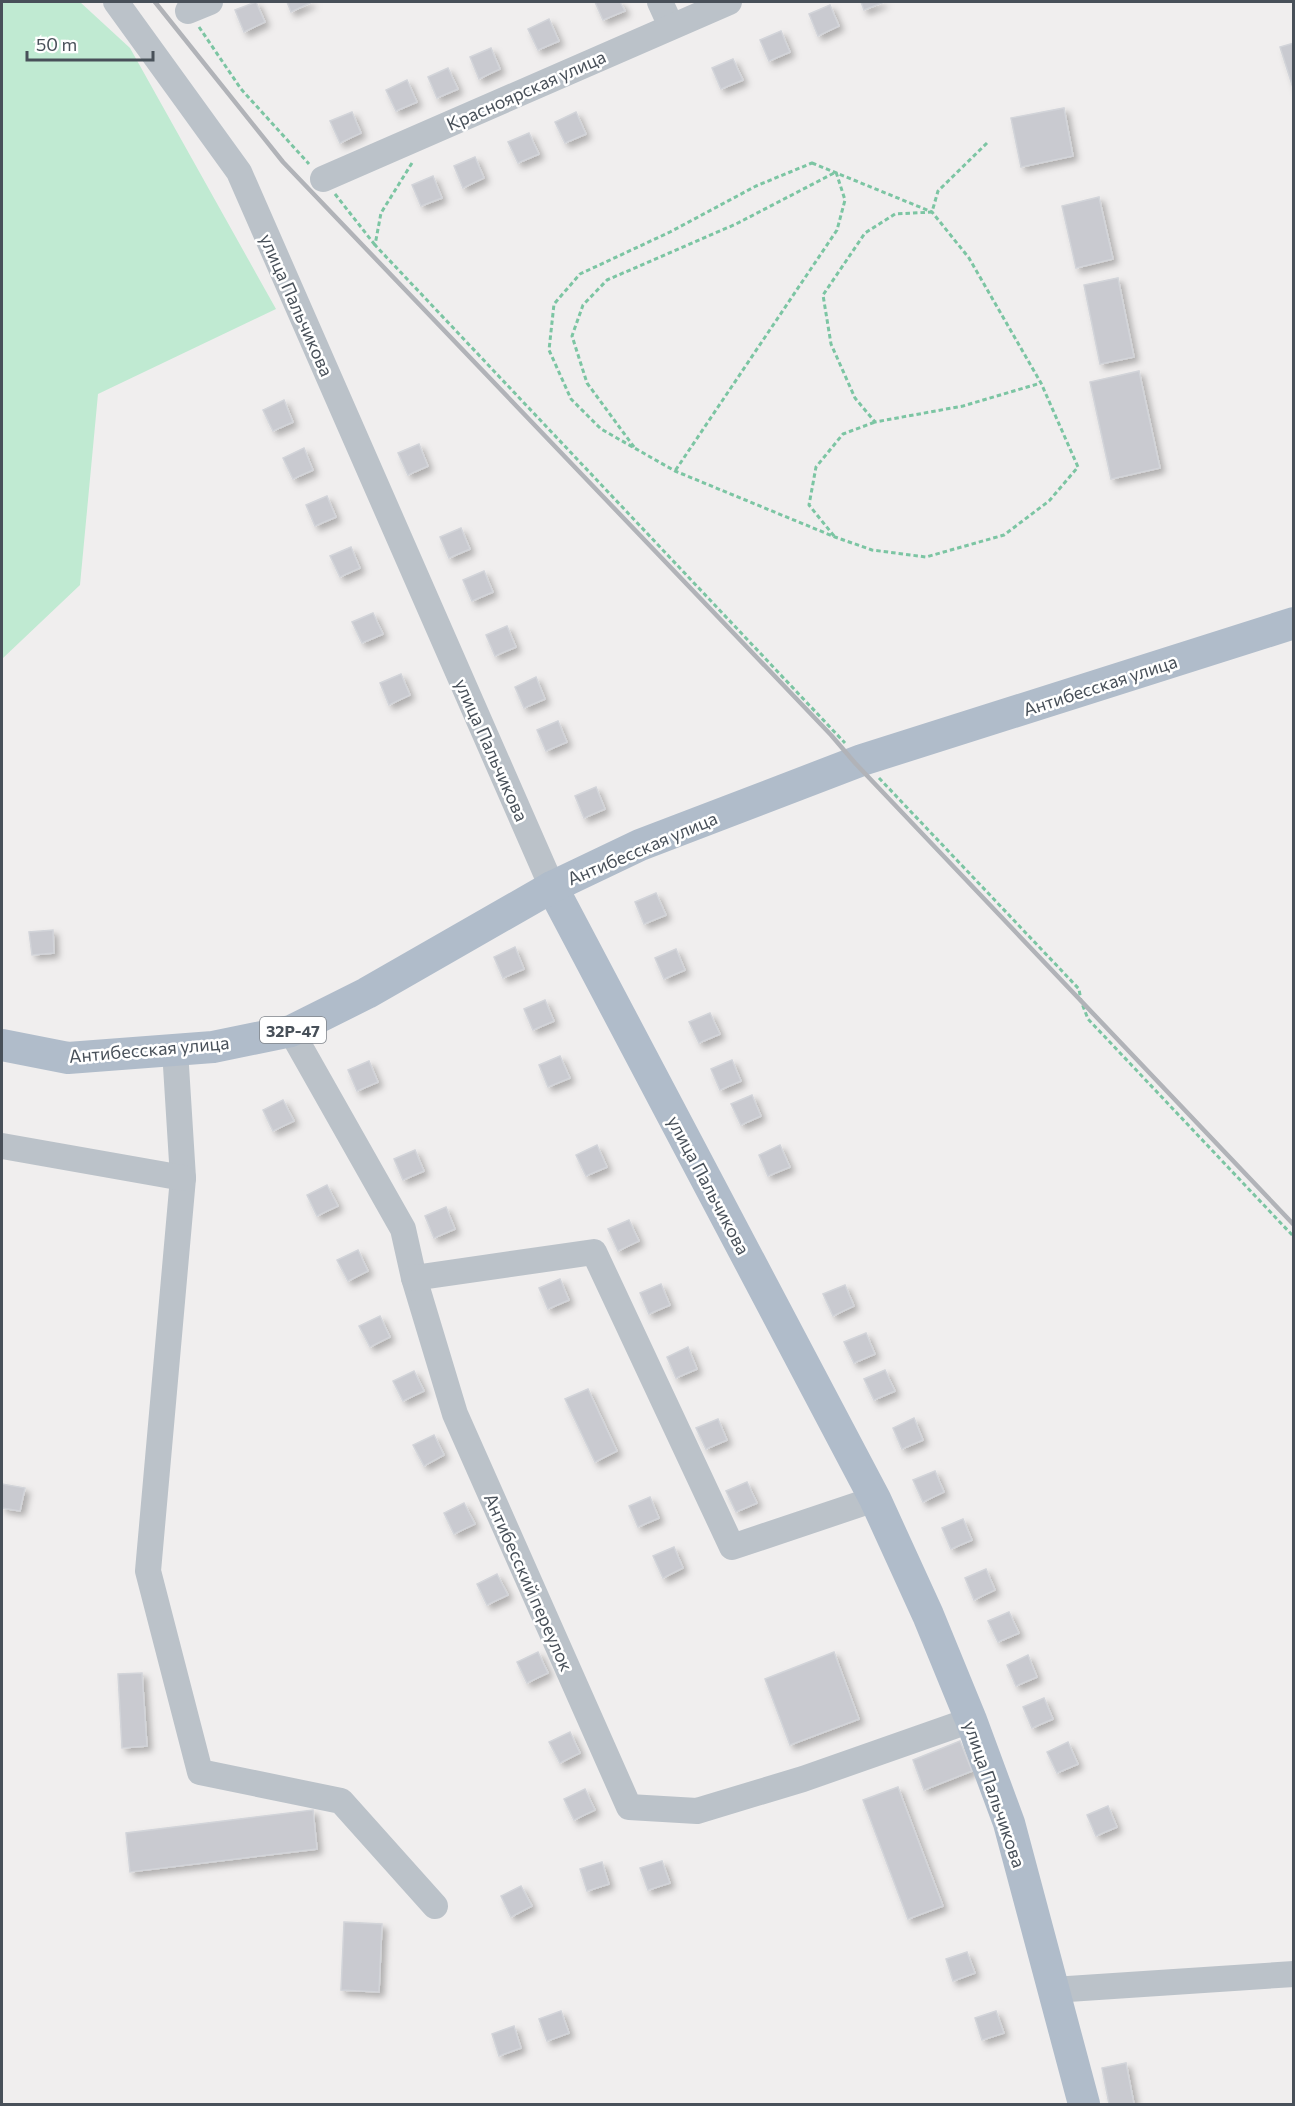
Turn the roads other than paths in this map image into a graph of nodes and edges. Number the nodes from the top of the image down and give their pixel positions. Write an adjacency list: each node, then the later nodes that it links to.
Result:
1 (116, 2): 7 (street, улица Пальчикова)
2 (660, 2): 4 (street)
3 (729, 2): 4 (street, Красноярская улица)
4 (672, 27): 5 (street, Красноярская улица)
5 (323, 179)
6 (1293, 623): 7 (main road, Антибесская улица)
7 (552, 887): 8 (main road, Антибесская улица / 32Р-47); 14 (main road, улица Пальчикова)
8 (291, 1031): 10 (main road, Антибесская улица / 32Р-47); 13 (street, Антибесский переулок)
9 (2, 1045): 10 (main road, Антибесская улица / 32Р-47)
10 (175, 1050): 12 (street)
11 (2, 1146): 12 (street)
12 (183, 1178): 16 (street)
13 (414, 1278): 14 (street); 15 (street, Антибесский переулок)
14 (875, 1499): 15 (main road, улица Пальчикова)
15 (971, 1719): 18 (main road, улица Пальчикова)
16 (435, 1906)
17 (1293, 1974): 18 (street)
18 (1053, 1990): 19 (main road, улица Пальчикова)
19 (1082, 2103)

